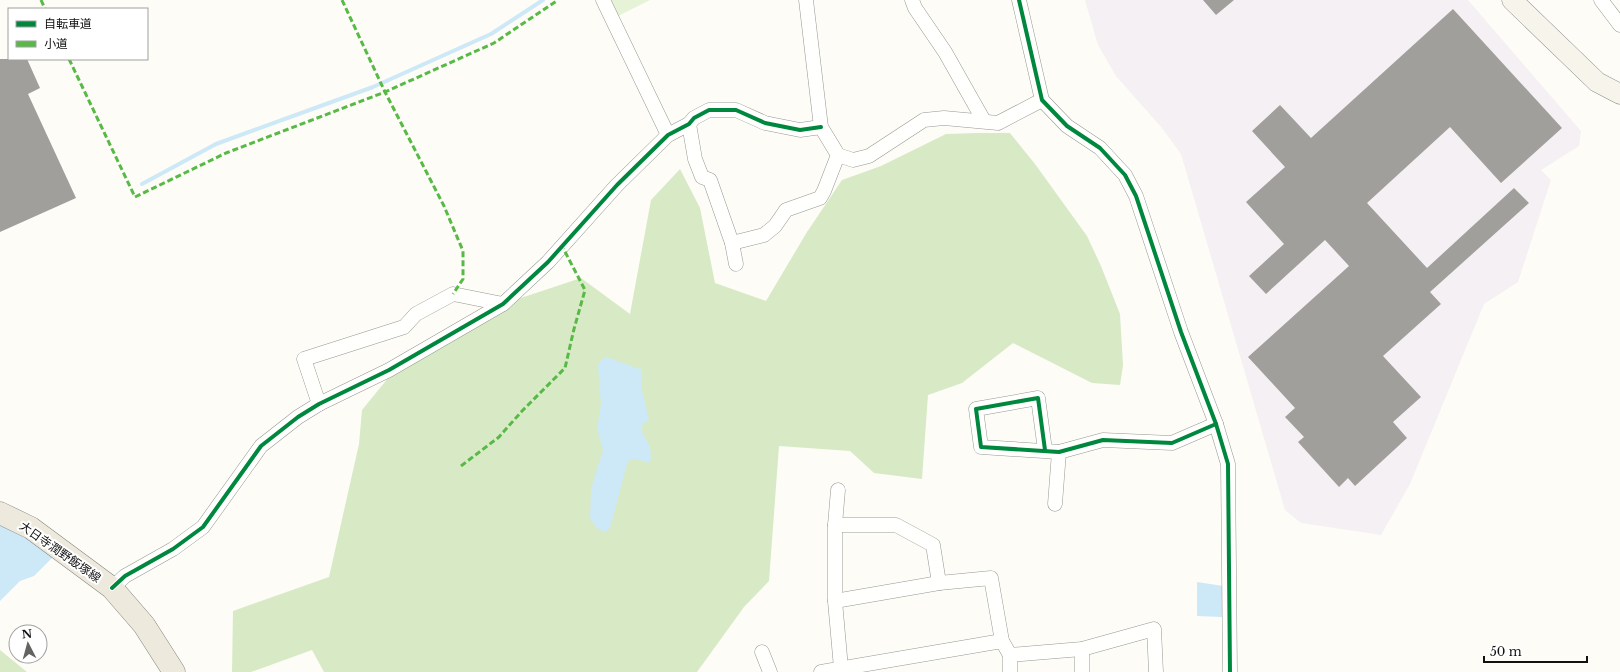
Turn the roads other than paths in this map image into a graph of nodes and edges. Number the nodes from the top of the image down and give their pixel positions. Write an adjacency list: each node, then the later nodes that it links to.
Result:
1 (603, 0): 13 (street)
2 (806, 0): 12 (street)
3 (912, 0): 10 (street)
4 (1019, 0): 9 (street)
5 (1512, 0): 8 (street)
6 (1602, 1): 7 (street)
7 (1620, 25)
8 (1620, 94)
9 (1042, 100): 10 (street); 19 (street)
10 (984, 121): 14 (street)
11 (689, 124): 12 (street); 13 (street); 15 (street)
12 (821, 127): 14 (street)
13 (668, 135): 17 (street)
14 (838, 155): 15 (street)
15 (732, 243): 16 (street)
16 (736, 264)
17 (503, 304): 18 (street); 18 (street)
18 (319, 404): 26 (street)
19 (1216, 424): 20 (street); 39 (street)
20 (1052, 451): 20 (street); 22 (street)
21 (838, 490): 24 (street)
22 (1055, 504)
23 (0, 513): 26 (main road, 大日寺潤野飯塚線)
24 (835, 525): 25 (street); 27 (street)
25 (939, 583): 27 (street); 28 (street)
26 (112, 588): 33 (main road, 大日寺潤野飯塚線)
27 (834, 601): 32 (street)
28 (1002, 641): 31 (street); 32 (street)
29 (1082, 649): 31 (street); 37 (street); 38 (street)
30 (762, 652): 34 (street)
31 (1010, 655): 36 (street)
32 (841, 668): 35 (street)
33 (174, 672)
34 (770, 672)
35 (821, 672)
36 (1010, 672)
37 (1082, 672)
38 (1156, 672)
39 (1229, 672)

